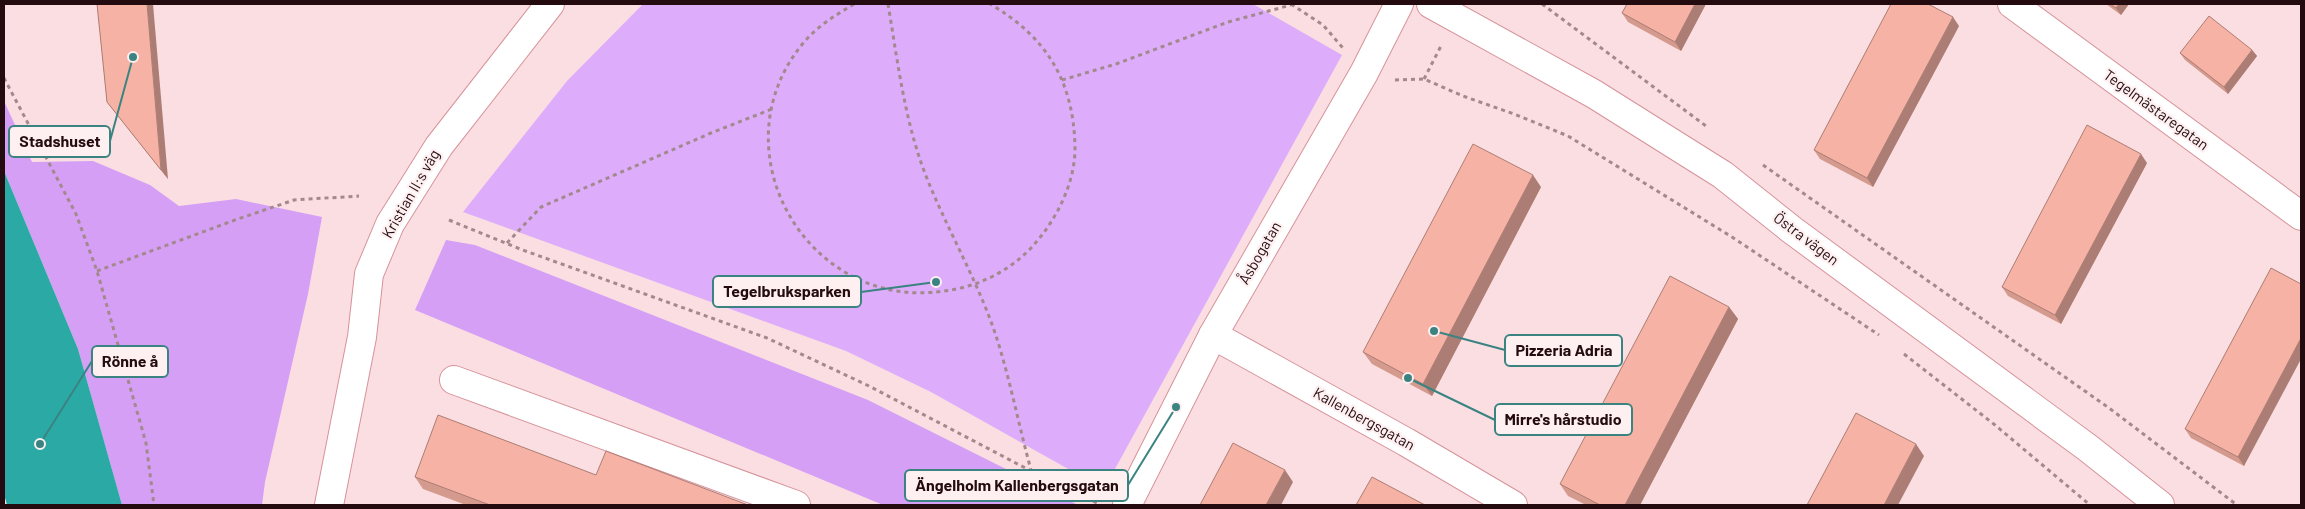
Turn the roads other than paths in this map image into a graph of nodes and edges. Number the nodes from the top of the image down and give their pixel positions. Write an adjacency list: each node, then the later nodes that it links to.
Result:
1 (550, 4): 8 (street, Kristian II:s väg)
2 (1399, 4): 6 (street, Åsbogatan)
3 (1431, 4): 12 (street, Östra vägen)
4 (2012, 4): 5 (street, Tegelmästaregatan)
5 (2301, 216)
6 (1213, 335): 10 (street, Åsbogatan); 11 (street, Kallenbergsgatan)
7 (454, 380): 9 (street)
8 (329, 505)
9 (796, 505)
10 (1127, 505)
11 (1513, 505)
12 (2160, 505)

